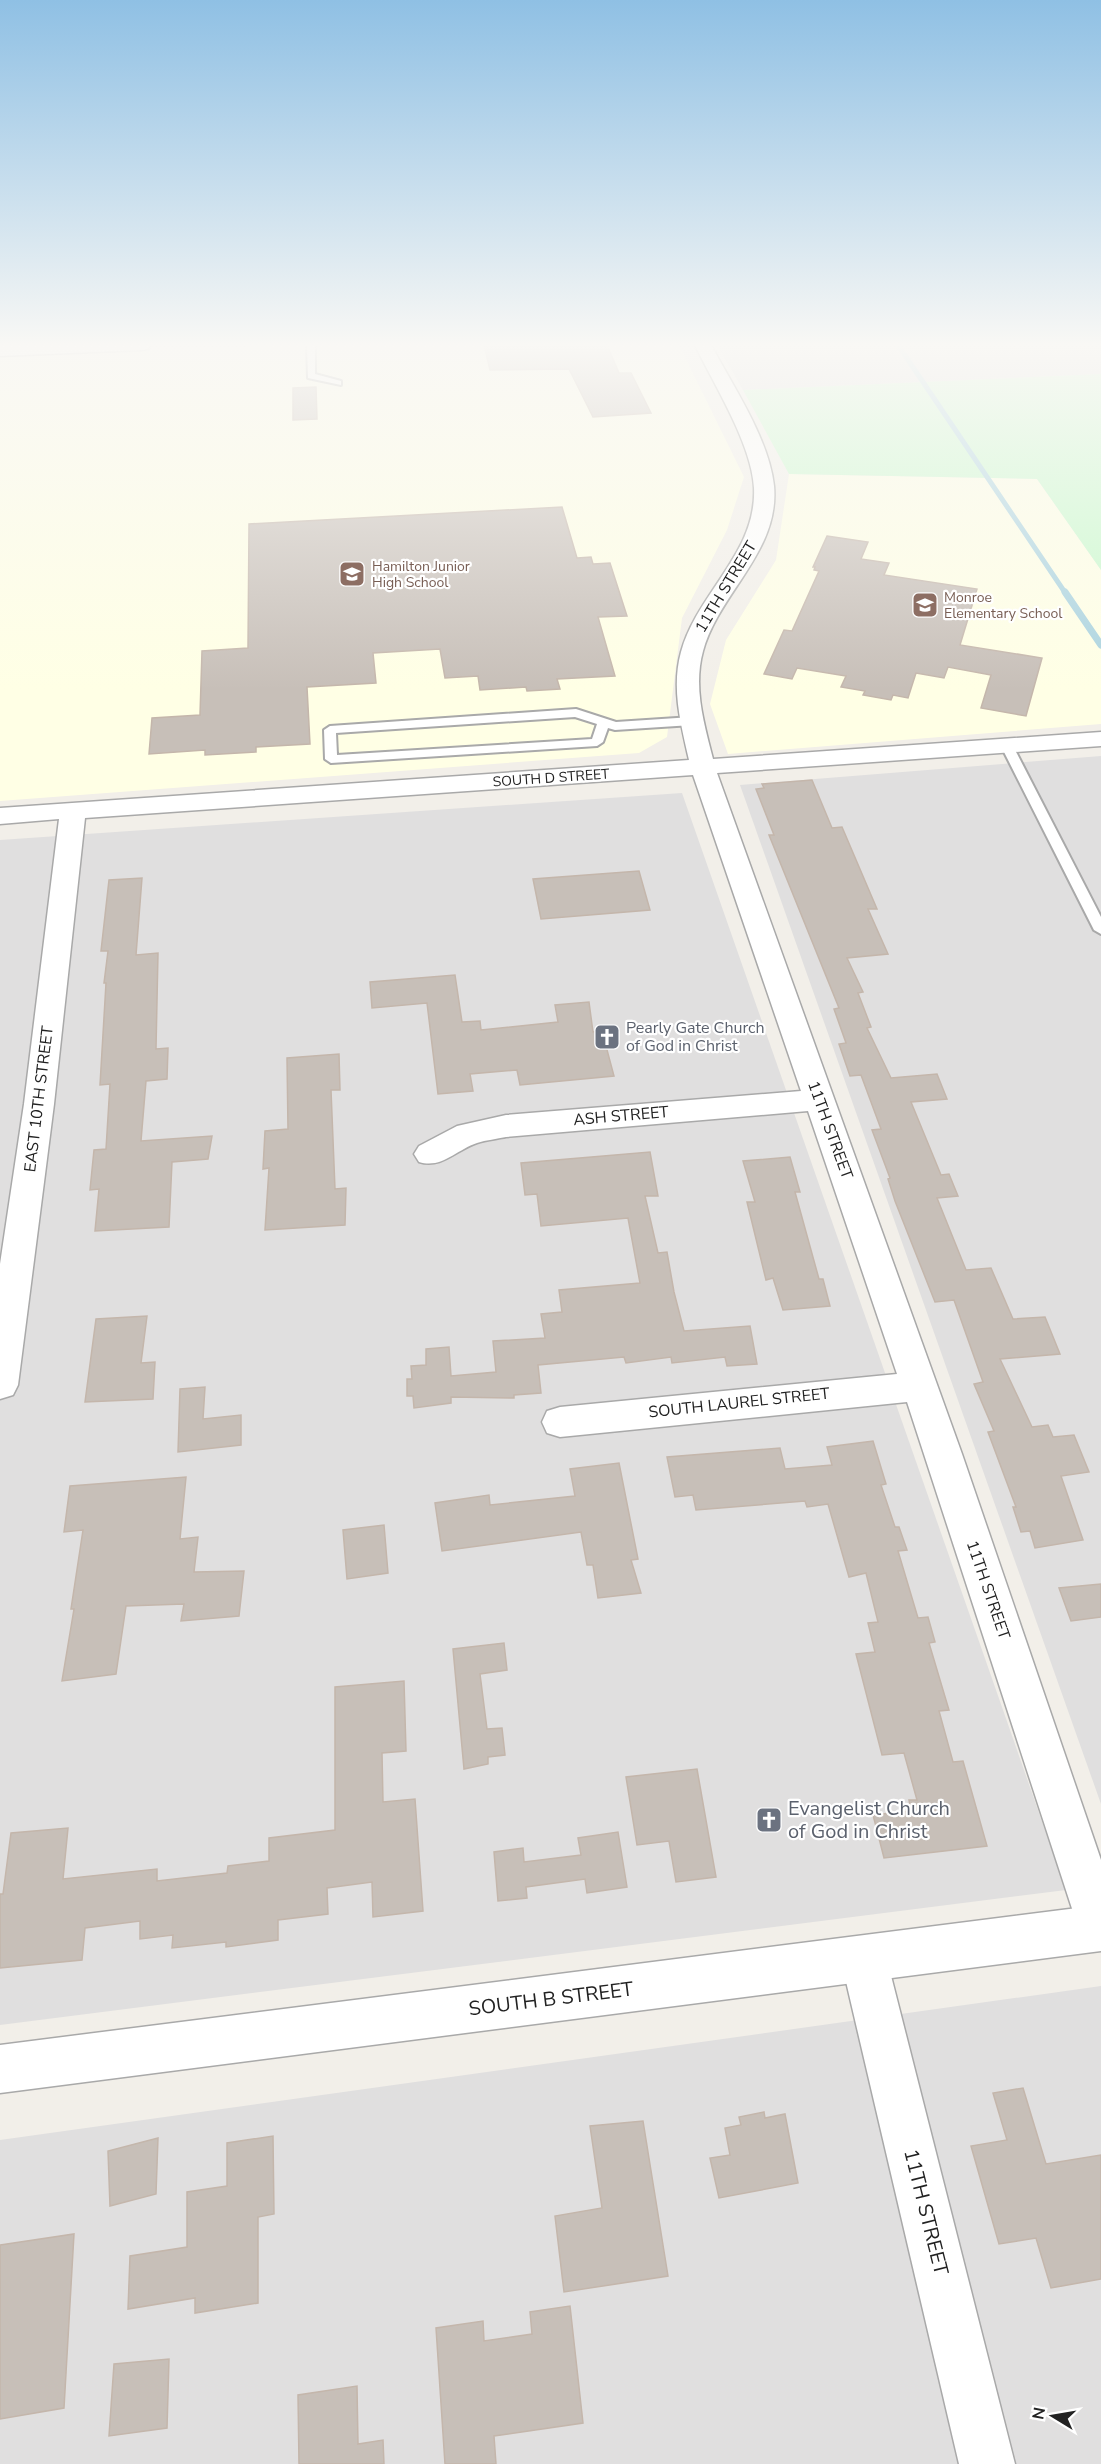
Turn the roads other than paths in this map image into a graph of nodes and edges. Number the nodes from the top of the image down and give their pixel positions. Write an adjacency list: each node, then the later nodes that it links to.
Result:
1 (758, 460): 2 (street, 11TH STREET)
2 (692, 721): 3 (lane); 6 (street, 11TH STREET)
3 (604, 722): 3 (lane)
4 (1101, 739): 5 (street, SOUTH D STREET)
5 (1007, 746): 6 (street, SOUTH D STREET); 9 (lane)
6 (703, 768): 7 (street, SOUTH D STREET); 10 (street, 11TH STREET)
7 (73, 812): 8 (street, SOUTH D STREET); 12 (street, EAST 10TH STREET)
8 (0, 816)
9 (1101, 930)
10 (818, 1100): 11 (street, ASH STREET); 13 (street, 11TH STREET)
11 (430, 1154)
12 (0, 1385)
13 (917, 1386): 14 (street, SOUTH LAUREL STREET); 15 (street, 11TH STREET)
14 (560, 1422)
15 (1101, 1928): 16 (street, SOUTH B STREET)
16 (864, 1960): 17 (street, SOUTH B STREET); 18 (street, 11TH STREET)
17 (0, 2069)
18 (987, 2464)

